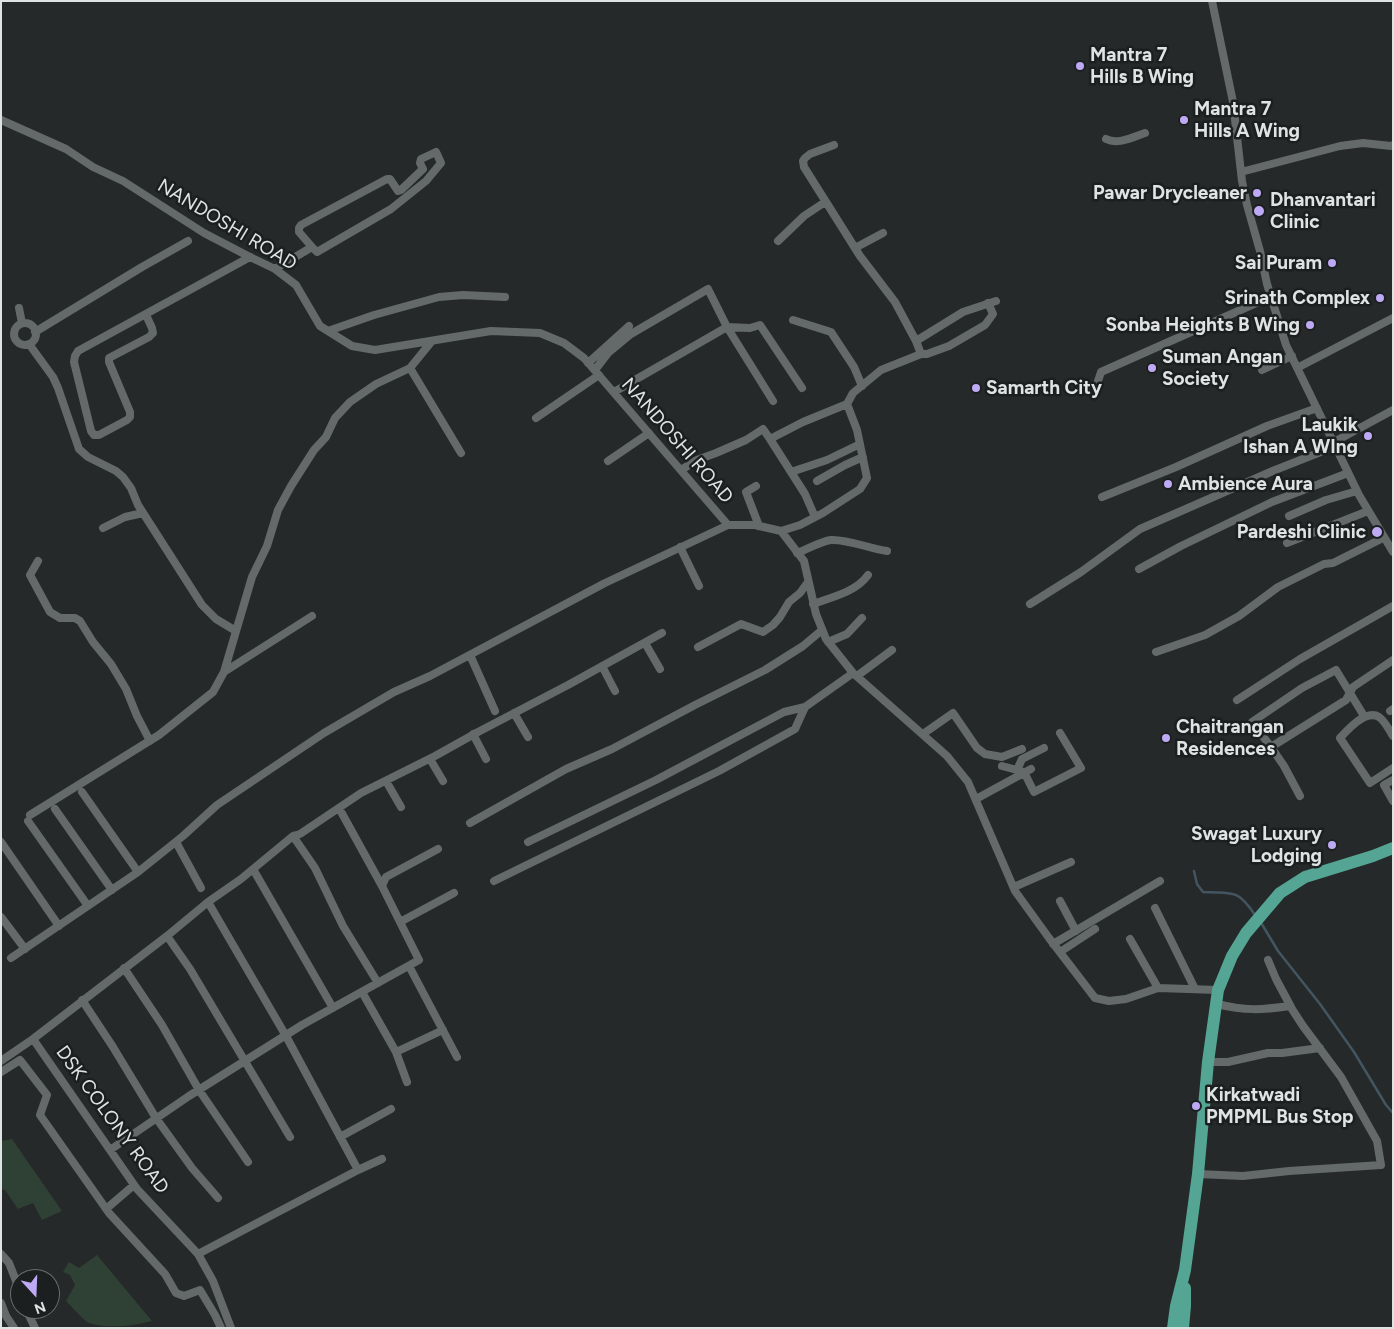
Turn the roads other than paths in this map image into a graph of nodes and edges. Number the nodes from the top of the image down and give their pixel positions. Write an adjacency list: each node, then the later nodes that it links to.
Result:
1 (1212, 1): 7 (street)
2 (1, 120): 14 (street, NANDOSHI ROAD)
3 (1145, 134): 4 (street)
4 (1106, 139)
5 (834, 145): 8 (street)
6 (1393, 145): 7 (street)
7 (1241, 172): 16 (street)
8 (825, 202): 11 (street); 13 (street)
9 (884, 233): 13 (street)
10 (188, 241): 26 (street)
11 (778, 241)
12 (312, 247): 12 (street); 15 (street)
13 (855, 248): 28 (street)
14 (250, 257): 15 (street, NANDOSHI ROAD); 19 (street)
15 (276, 269): 25 (street, NANDOSHI ROAD)
16 (1272, 296): 31 (street); 37 (street)
17 (505, 297): 25 (street)
18 (19, 308): 22 (street)
19 (146, 315): 19 (street)
20 (1393, 318): 34 (street)
21 (793, 320): 38 (street)
22 (22, 323): 26 (street); 29 (street)
23 (629, 326): 32 (street)
24 (727, 327): 36 (street); 39 (street); 40 (street); 41 (street)
25 (328, 330): 27 (street, NANDOSHI ROAD)
26 (35, 332): 29 (street)
27 (432, 341): 32 (street, NANDOSHI ROAD); 33 (street)
28 (916, 341): 30 (street); 30 (street)
29 (29, 344): 61 (street)
30 (918, 355): 38 (street)
31 (1292, 356): 34 (street); 35 (street)
32 (588, 363): 36 (street, NANDOSHI ROAD)
33 (410, 368): 50 (street); 85 (street)
34 (1297, 368): 43 (street)
35 (1262, 370)
36 (597, 373): 40 (street, NANDOSHI ROAD); 45 (street)
37 (1098, 382)
38 (862, 386): 42 (street)
39 (802, 388)
40 (614, 392): 46 (street, NANDOSHI ROAD)
41 (773, 401)
42 (848, 404): 47 (street); 48 (street)
43 (1317, 408): 49 (street); 59 (street)
44 (1393, 410): 49 (street)
45 (536, 418)
46 (649, 433): 52 (street); 53 (street, NANDOSHI ROAD)
47 (770, 439): 53 (street); 54 (street)
48 (860, 444): 51 (street); 54 (street)
49 (1335, 444): 55 (street); 80 (street)
50 (461, 453)
51 (863, 457): 56 (street); 63 (street)
52 (608, 461)
53 (681, 470): 64 (street, NANDOSHI ROAD)
54 (791, 472): 63 (street)
55 (1348, 473): 58 (street); 75 (street)
56 (817, 481)
57 (756, 486): 65 (street)
58 (1357, 491): 60 (street); 62 (street)
59 (1102, 497)
60 (1368, 511): 68 (street); 69 (street)
61 (143, 513): 66 (street); 85 (street)
62 (1289, 516)
63 (814, 517): 67 (street)
64 (728, 525): 65 (street, NANDOSHI ROAD); 70 (street)
65 (759, 526): 67 (street, NANDOSHI ROAD)
66 (104, 528)
67 (781, 531): 73 (street)
68 (1383, 538): 72 (street); 91 (street)
69 (1287, 543)
70 (680, 547): 78 (street); 92 (street)
71 (887, 551): 73 (street)
72 (1393, 552)
73 (797, 553): 77 (street)
74 (38, 561): 110 (street)
75 (1139, 569)
76 (868, 575): 79 (street)
77 (808, 582): 79 (street); 89 (street)
78 (699, 586)
79 (813, 604): 84 (street)
80 (1030, 604)
81 (1393, 606): 100 (street)
82 (312, 616): 96 (street)
83 (862, 618): 87 (street)
84 (822, 630): 87 (street); 129 (street)
85 (236, 631): 96 (street)
86 (662, 633): 88 (street)
87 (828, 642): 97 (street)
88 (645, 643): 94 (street); 95 (street)
89 (698, 648)
90 (892, 650): 97 (street)
91 (1156, 652)
92 (470, 655): 102 (street); 132 (street)
93 (1393, 660): 99 (street)
94 (602, 666): 98 (street); 103 (street)
95 (660, 669)
96 (224, 672): 110 (street)
97 (855, 675): 101 (street); 107 (street)
98 (615, 691)
99 (1351, 693): 104 (street); 111 (street); 111 (street)
100 (1237, 700)
101 (804, 707): 133 (street); 139 (street)
102 (495, 711)
103 (514, 713): 106 (street); 109 (street)
104 (1364, 716): 108 (street); 118 (street)
105 (1060, 733): 117 (street)
106 (473, 734): 114 (street); 115 (street)
107 (923, 734): 113 (street); 124 (street)
108 (1393, 736)
109 (528, 737)
110 (150, 740): 148 (street)
111 (1271, 747): 123 (street)
112 (1044, 748): 117 (street)
113 (1022, 749)
114 (430, 759): 120 (street); 121 (street)
115 (486, 759)
116 (1002, 766): 117 (street)
117 (1026, 766): 124 (street)
118 (1393, 768)
119 (1393, 780): 125 (street)
120 (386, 781): 126 (street); 127 (street)
121 (443, 781)
122 (82, 792): 138 (street)
123 (1300, 796)
124 (976, 799): 142 (street)
125 (1393, 801)
126 (401, 807)
127 (339, 808): 130 (street); 141 (street)
128 (54, 809): 144 (street)
129 (470, 823)
130 (293, 836): 137 (street); 164 (street)
131 (1, 842): 152 (street)
132 (176, 842): 138 (street); 143 (street)
133 (528, 842)
134 (1393, 848): 167 (main road)
135 (438, 849): 141 (street)
136 (1071, 862): 142 (street)
137 (253, 869): 147 (street); 172 (street)
138 (138, 872): 144 (street)
139 (494, 881)
140 (1160, 881): 154 (street)
141 (382, 886): 151 (street)
142 (1014, 887): 157 (street)
143 (201, 888)
144 (112, 890): 148 (street)
145 (454, 893): 151 (street)
146 (1060, 901): 154 (street)
147 (208, 902): 155 (street); 174 (street)
148 (88, 906): 152 (street)
149 (1155, 908): 166 (street)
150 (1, 917): 158 (street)
151 (400, 922): 162 (street)
152 (59, 926): 158 (street)
153 (1095, 929): 159 (street)
154 (1076, 931): 157 (street)
155 (167, 936): 163 (street); 180 (street)
156 (1130, 939): 165 (street)
157 (1053, 944): 159 (street)
158 (25, 949): 160 (street)
159 (1060, 952): 165 (street)
160 (11, 958)
161 (1268, 960): 171 (street)
162 (409, 966): 164 (street); 173 (street)
163 (124, 968): 169 (street); 184 (street)
164 (378, 983): 168 (street)
165 (1158, 988): 166 (street)
166 (1195, 989): 167 (street)
167 (1218, 990): 170 (main road)
168 (362, 992): 172 (street); 177 (street)
169 (82, 1000): 175 (street); 186 (street)
170 (1217, 1004): 171 (street); 181 (main road)
171 (1290, 1007): 176 (street)
172 (333, 1008): 174 (street)
173 (443, 1030): 177 (street); 178 (street)
174 (286, 1036): 180 (street); 188 (street)
175 (33, 1039): 179 (street, DSK COLONY ROAD); 189 (street, DSK COLONY ROAD)
176 (1320, 1048): 181 (street); 193 (street)
177 (396, 1052): 183 (street)
178 (457, 1057)
179 (1, 1061)
180 (245, 1061): 184 (street); 187 (street)
181 (1208, 1062): 193 (main road)
182 (1, 1072): 196 (street)
183 (407, 1082)
184 (199, 1090): 186 (street); 191 (street)
185 (391, 1109): 188 (street)
186 (156, 1118): 189 (street); 195 (street)
187 (290, 1137)
188 (340, 1137): 192 (street)
189 (110, 1150): 194 (street, DSK COLONY ROAD)
190 (382, 1159): 192 (street)
191 (248, 1162)
192 (358, 1170): 198 (street)
193 (1198, 1174): 202 (main road)
194 (134, 1185): 196 (street); 198 (street, DSK COLONY ROAD)
195 (218, 1198)
196 (106, 1209): 206 (street)
197 (1, 1254): 199 (street)
198 (198, 1254): 207 (street, DSK COLONY ROAD)
199 (9, 1263): 200 (street); 201 (street)
200 (1, 1267)
201 (11, 1269)
202 (1185, 1270): 208 (main road); 209 (main road)
203 (1, 1303): 204 (street)
204 (4, 1314): 205 (street)
205 (14, 1328)
206 (220, 1328)
207 (231, 1328)
208 (1173, 1328)
209 (1183, 1328)

